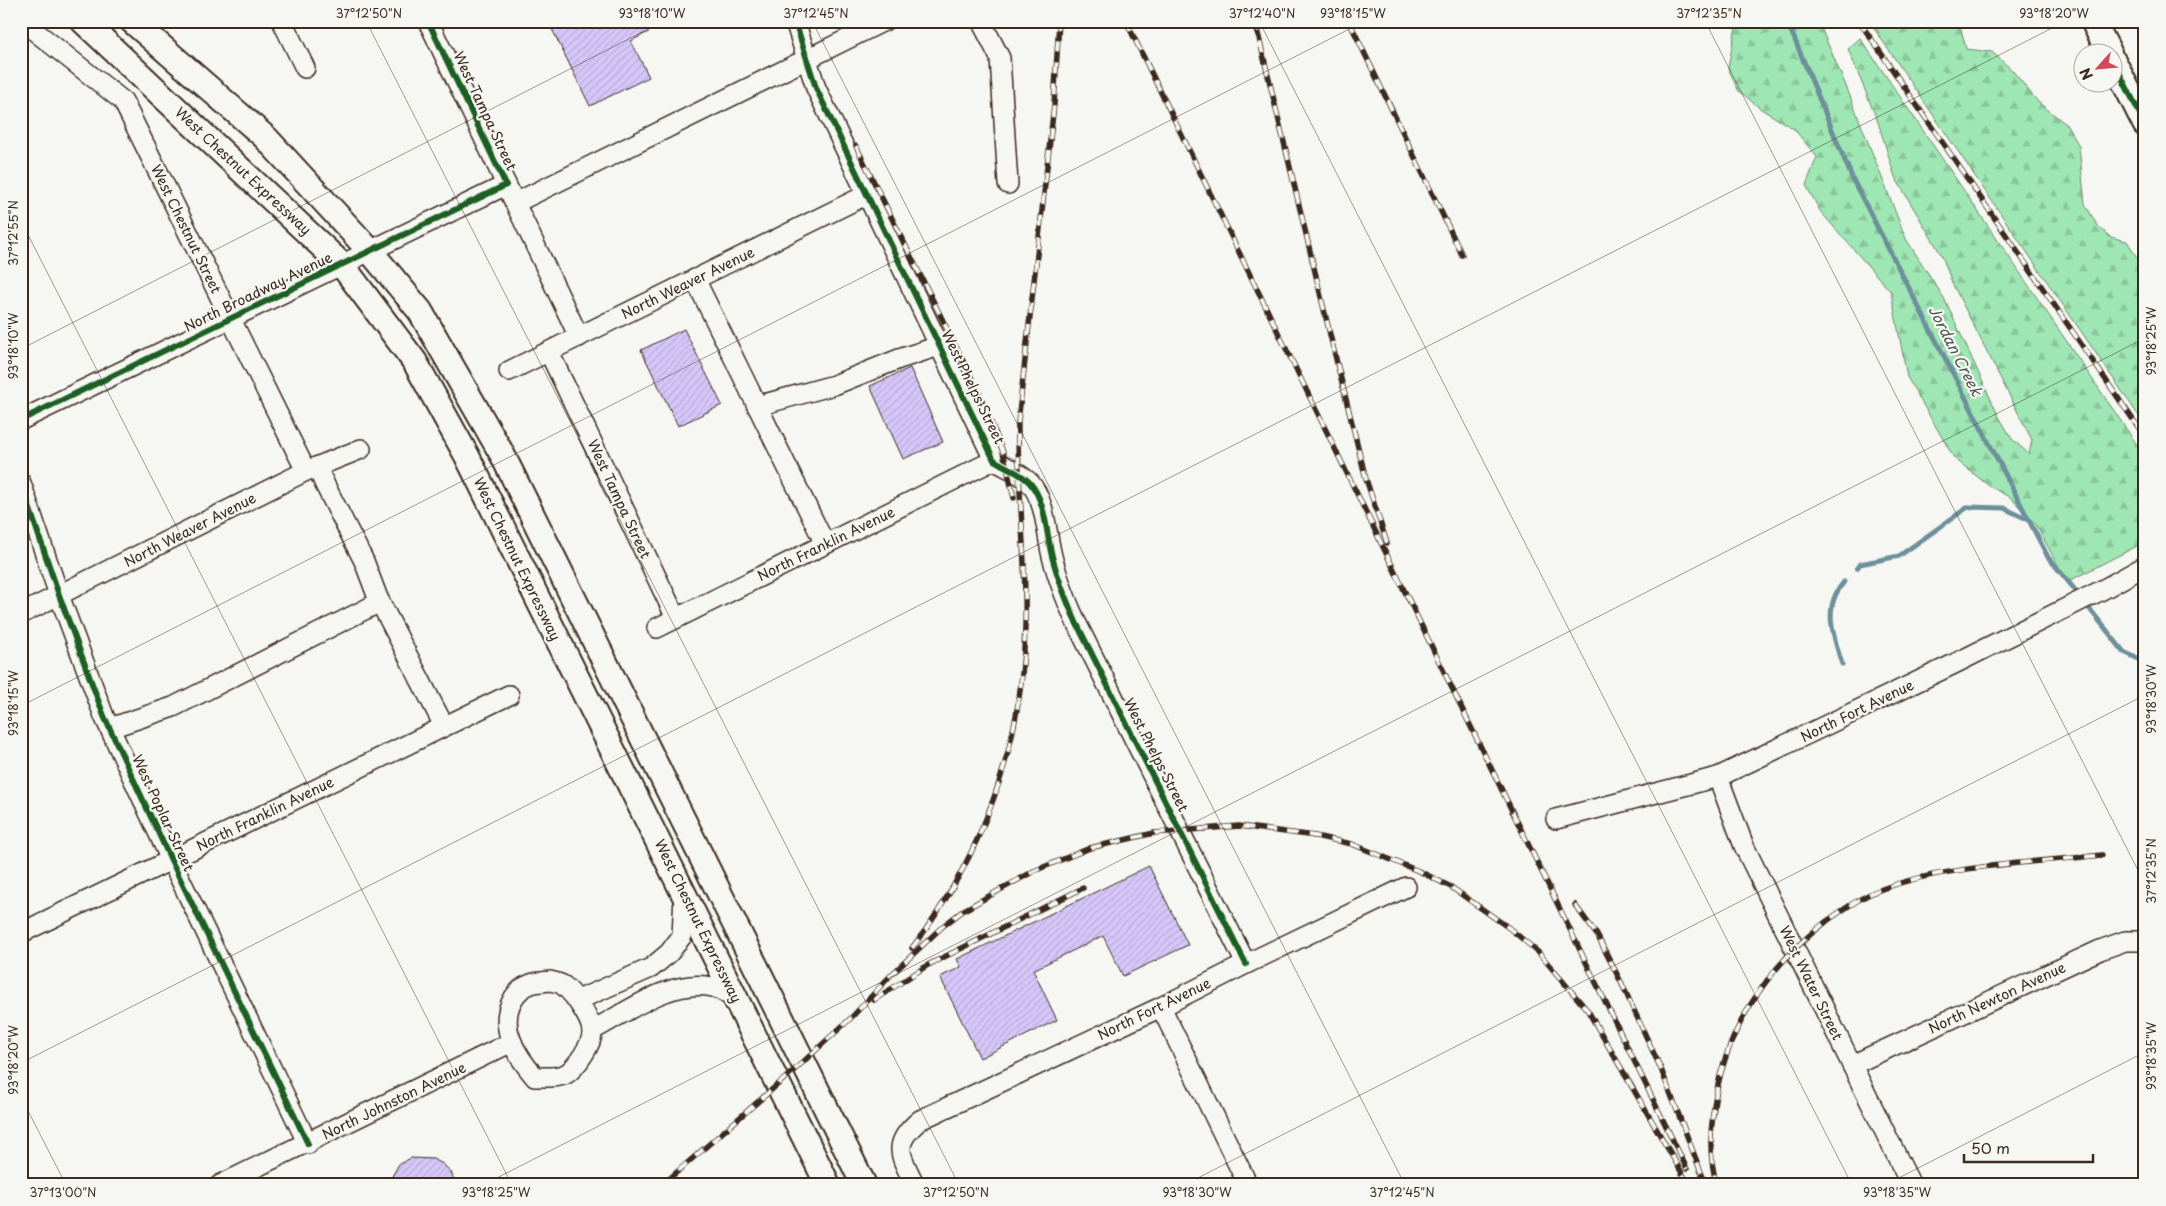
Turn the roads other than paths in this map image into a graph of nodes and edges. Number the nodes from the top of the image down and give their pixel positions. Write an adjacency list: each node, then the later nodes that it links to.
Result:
1 (22, 21): 22 (street, West Chestnut Street)
2 (83, 21): 20 (main road, West Chestnut Expressway)
3 (132, 21): 19 (main road)
4 (282, 21): 12 (street)
5 (428, 21): 16 (street, West Tampa Street)
6 (795, 21): 11 (street, West Phelps Street)
7 (884, 21): 11 (street)
8 (981, 21): 15 (street)
9 (2093, 21): 10 (main road)
10 (2104, 42)
11 (807, 58): 17 (street, West Phelps Street); 18 (street)
12 (306, 68)
13 (2124, 82): 14 (main road)
14 (2145, 124)
15 (1008, 184)
16 (506, 185): 18 (street, West Tampa Street); 19 (street, North Broadway Avenue)
17 (866, 195): 21 (street, North Weaver Avenue); 24 (street, West Phelps Street)
18 (515, 203): 23 (street, West Tampa Street)
19 (370, 251): 20 (street, North Broadway Avenue); 60 (main road)
20 (342, 265): 22 (street, North Broadway Avenue); 47 (main road, West Chestnut Expressway)
21 (695, 279): 23 (street, North Weaver Avenue); 27 (street)
22 (230, 319): 28 (street, North Broadway Avenue); 31 (street, West Chestnut Street)
23 (579, 337): 25 (street, North Weaver Avenue)
24 (939, 346): 27 (street); 30 (street, West Phelps Street)
25 (549, 352): 26 (street, North Weaver Avenue); 38 (street, West Tampa Street)
26 (509, 371)
27 (757, 406): 33 (street)
28 (21, 420)
29 (360, 449): 31 (street, North Weaver Avenue)
30 (994, 460): 33 (street, North Franklin Avenue); 50 (street, West Phelps Street)
31 (312, 469): 35 (street, North Weaver Avenue); 36 (street, West Chestnut Street)
32 (21, 483): 35 (street, West Poplar Street)
33 (825, 544): 38 (street, North Franklin Avenue)
34 (2145, 566): 43 (street, North Fort Avenue)
35 (60, 595): 37 (street, North Weaver Avenue); 42 (street, West Poplar Street)
36 (380, 602): 41 (street, West Chestnut Street); 42 (street)
37 (21, 614)
38 (676, 618): 39 (street, North Franklin Avenue)
39 (657, 628)
40 (510, 695): 41 (street, North Franklin Avenue)
41 (444, 726): 45 (street, North Franklin Avenue)
42 (110, 728): 45 (street, West Poplar Street)
43 (1718, 777): 44 (street, North Fort Avenue); 56 (street, West Water Street)
44 (1556, 819)
45 (171, 860): 48 (street, North Franklin Avenue); 57 (street, West Poplar Street)
46 (1406, 886): 50 (street, North Fort Avenue)
47 (684, 894): 51 (street); 52 (main road, West Chestnut Expressway)
48 (21, 933)
49 (2145, 941): 56 (street, North Newton Avenue)
50 (1246, 964): 53 (street, North Fort Avenue)
51 (578, 1000): 54 (street); 55 (street)
52 (737, 1000): 54 (street); 59 (main road, West Chestnut Expressway)
53 (1161, 1008): 61 (street, North Fort Avenue); 62 (street)
54 (593, 1030): 55 (street)
55 (512, 1042): 57 (street, North Johnston Avenue)
56 (1852, 1065): 63 (street, West Water Street)
57 (308, 1144): 58 (street, North Johnston Avenue)
58 (220, 1185)
59 (828, 1185)
60 (864, 1185)
61 (915, 1185)
62 (1248, 1185)
63 (1911, 1185)

